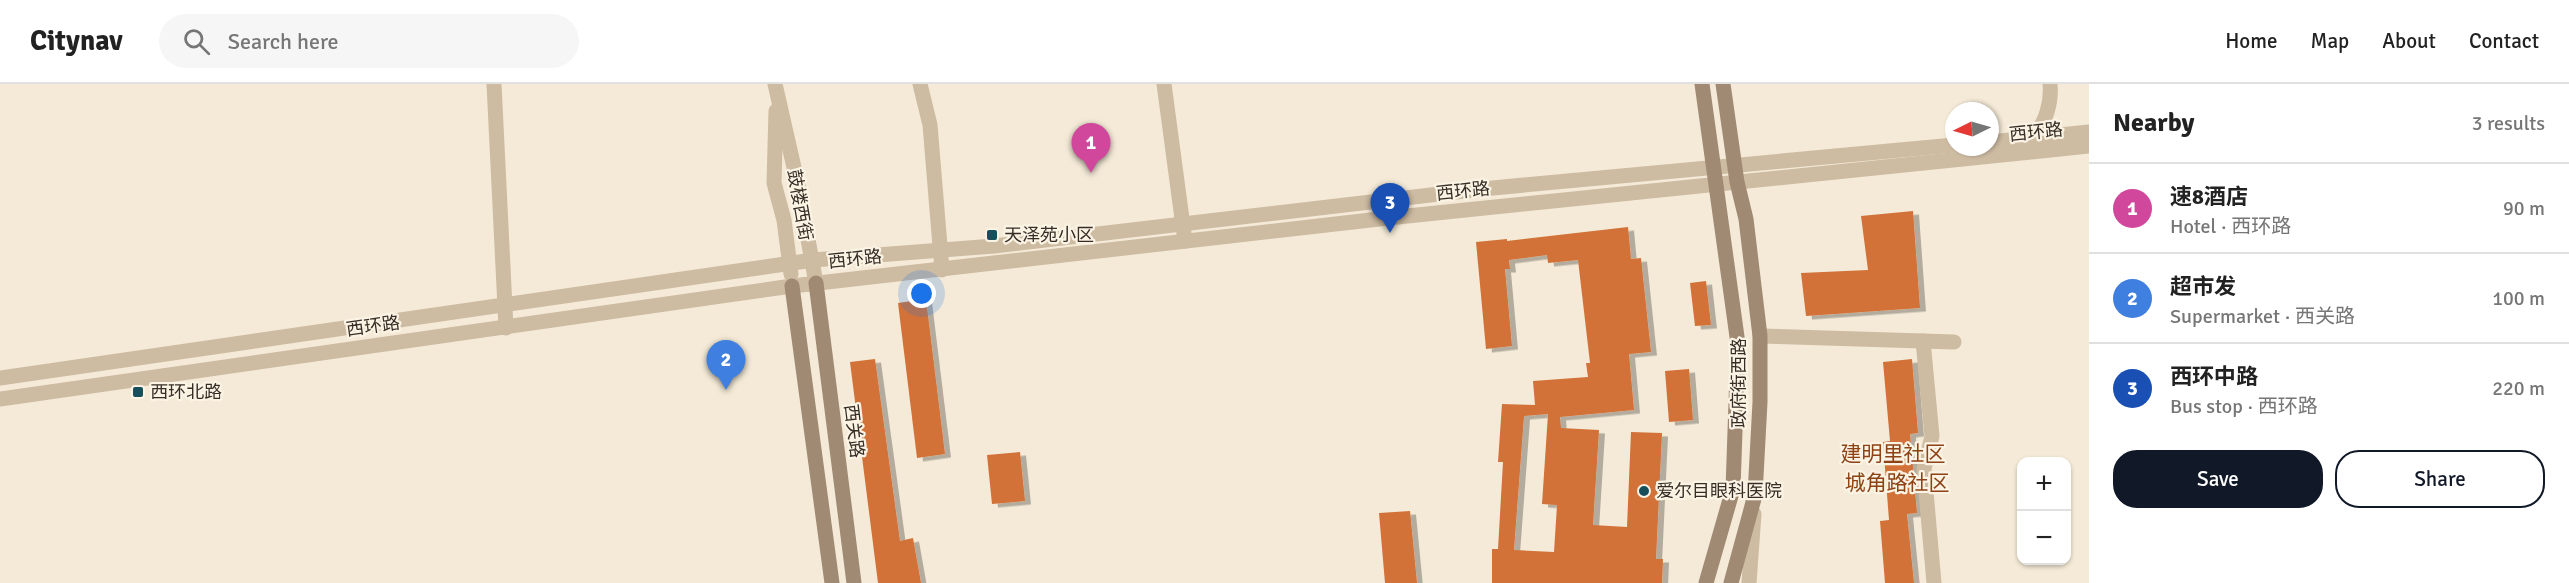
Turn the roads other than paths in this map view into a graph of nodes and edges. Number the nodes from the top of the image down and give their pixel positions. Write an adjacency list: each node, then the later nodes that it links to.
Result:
1 (494, 84): 23 (street)
2 (920, 84): 17 (street)
3 (1164, 84): 15 (street)
4 (1702, 84): 14 (main road, 政府街西路)
5 (1723, 84): 13 (main road, 政府街西路)
6 (2050, 84): 9 (street)
7 (776, 90): 18 (street, 鼓楼西街); 19 (street, 鼓楼西街)
8 (2089, 132): 9 (street, 西环路)
9 (2035, 138): 10 (street, 西环路)
10 (1999, 141)
11 (1945, 146): 13 (street)
12 (2089, 146): 13 (street, 西环路)
13 (1736, 174): 14 (street); 25 (main road, 政府街西路)
14 (1716, 176): 15 (street, 西环路); 16 (street, 西环路); 33 (main road, 政府街西路)
15 (1183, 223): 16 (street); 17 (street, 西环路)
16 (1185, 241): 20 (street, 西环路)
17 (940, 250): 18 (street, 西环路); 20 (street)
18 (813, 260): 19 (street, 西环路); 21 (street, 鼓楼西街)
19 (790, 264): 22 (street, 鼓楼西街); 23 (street, 西环路)
20 (942, 270): 21 (street, 西环路)
21 (816, 283): 22 (street, 西环路); 32 (main road, 西关路)
22 (792, 286): 24 (street, 西环路); 31 (main road)
23 (504, 305): 24 (street); 28 (street, 西环路)
24 (506, 328): 29 (street, 西环路)
25 (1760, 336): 26 (street); 30 (main road, 政府街西路)
26 (1923, 341): 27 (street); 36 (street)
27 (1954, 342)
28 (0, 378)
29 (0, 399)
30 (1755, 495): 34 (main road, 政府街西路); 35 (street)
31 (832, 583)
32 (854, 583)
33 (1706, 583)
34 (1731, 583)
35 (1749, 583)
36 (1934, 583)

